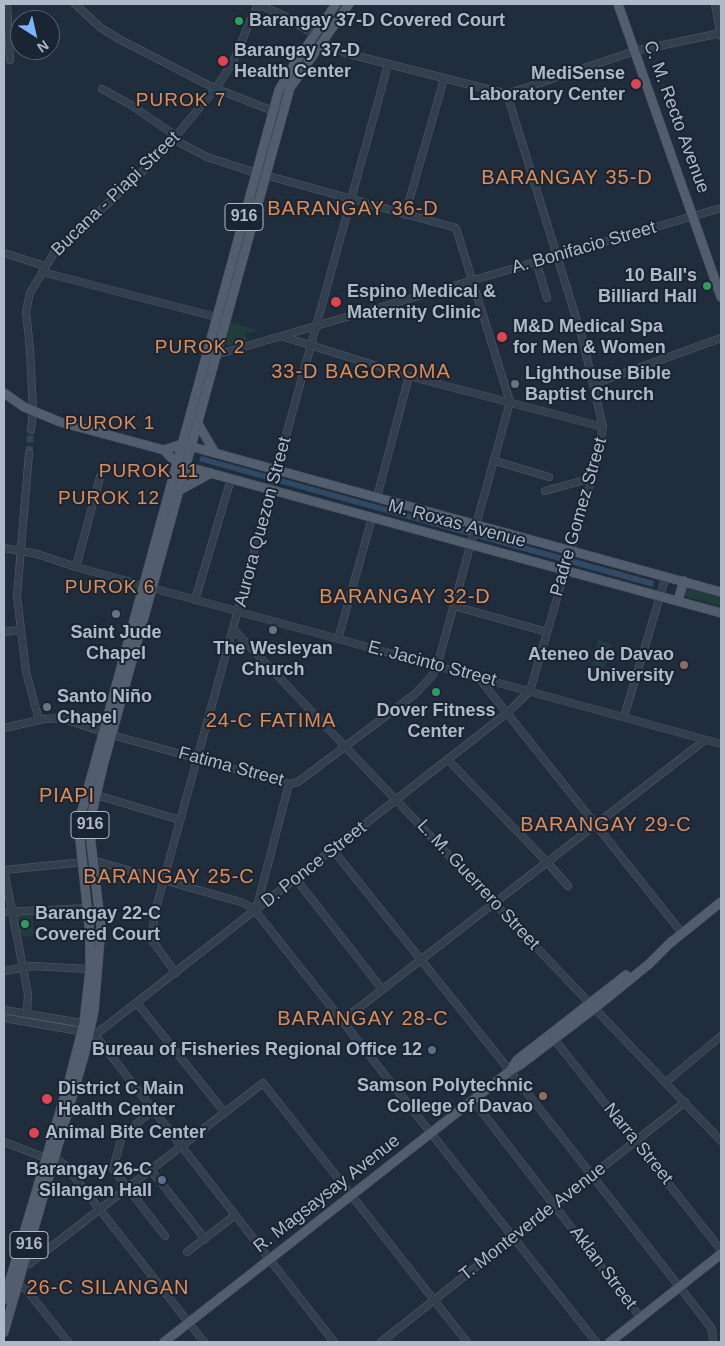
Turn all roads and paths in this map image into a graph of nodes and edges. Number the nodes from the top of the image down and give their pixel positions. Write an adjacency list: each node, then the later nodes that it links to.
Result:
1 (6, 4): 12 (street)
2 (75, 4): 15 (street)
3 (258, 4): 9 (street); 15 (street, Bucana - Piapi Street)
4 (336, 4): 9 (main road, 916)
5 (349, 4): 10 (main road, 916)
6 (618, 4): 11 (main road, C. M. Recto Avenue)
7 (715, 4): 8 (street)
8 (721, 34): 11 (street)
9 (315, 35): 18 (main road, 916)
10 (323, 42): 13 (street); 21 (main road, 916)
11 (635, 50): 17 (street); 25 (main road, C. M. Recto Avenue)
12 (10, 60)
13 (388, 65): 14 (street); 22 (street, Aurora Quezon Street)
14 (444, 80): 17 (street); 24 (street)
15 (216, 88): 18 (street); 19 (street, Bucana - Piapi Street)
16 (102, 89): 19 (street)
17 (507, 94): 27 (street, Padre Gomez Street)
18 (273, 111): 20 (main road, 916)
19 (175, 138): 20 (street); 29 (street, Bucana - Piapi Street)
20 (256, 173): 33 (main road, 916)
21 (265, 174): 22 (street); 38 (main road, 916)
22 (351, 199): 24 (street); 34 (street, Aurora Quezon Street)
23 (721, 208): 25 (street, A. Bonifacio Street)
24 (405, 215): 30 (street)
25 (693, 216): 27 (street, A. Bonifacio Street); 32 (main road, C. M. Recto Avenue)
26 (4, 253): 29 (street)
27 (556, 255): 28 (street, A. Bonifacio Street); 40 (street, Padre Gomez Street)
28 (536, 261): 30 (street, A. Bonifacio Street); 31 (street)
29 (44, 269): 33 (street); 43 (street, Bucana - Piapi Street)
30 (474, 280): 34 (street, A. Bonifacio Street); 42 (street)
31 (548, 298)
32 (721, 298)
33 (216, 317): 47 (main road, 916)
34 (317, 325): 35 (street, A. Bonifacio Street); 37 (street, Aurora Quezon Street)
35 (281, 336): 37 (street); 38 (street, A. Bonifacio Street)
36 (721, 338): 40 (street)
37 (312, 345): 39 (street); 53 (street, Aurora Quezon Street)
38 (216, 355): 44 (main road, 916)
39 (409, 376): 42 (street); 62 (street)
40 (594, 384): 45 (street, Padre Gomez Street)
41 (4, 393): 43 (main road)
42 (510, 402): 45 (street); 51 (street)
43 (33, 411): 46 (street, Bucana - Piapi Street); 48 (main road)
44 (197, 422): 47 (main road, 916); 50 (main road)
45 (603, 427): 58 (street, Padre Gomez Street)
46 (32, 430)
47 (186, 445): 48 (main road); 50 (main road, M. Roxas Avenue); 52 (main road, 916)
48 (164, 450): 52 (main road)
49 (29, 453): 66 (street)
50 (215, 453): 53 (main road, M. Roxas Avenue)
51 (495, 461): 56 (street); 64 (street)
52 (181, 465): 54 (main road, M. Roxas Avenue); 60 (main road, 916); 71 (main road, 916)
53 (277, 470): 59 (street, Aurora Quezon Street); 62 (main road, M. Roxas Avenue)
54 (211, 473): 57 (main road, M. Roxas Avenue); 60 (main road)
55 (100, 477): 68 (street)
56 (549, 477)
57 (231, 478): 59 (main road, M. Roxas Avenue); 74 (street)
58 (592, 478): 61 (street); 67 (street, Padre Gomez Street)
59 (271, 490): 63 (main road, M. Roxas Avenue); 77 (street, Aurora Quezon Street)
60 (178, 491): 71 (main road, 916)
61 (544, 491)
62 (377, 497): 64 (main road, M. Roxas Avenue)
63 (372, 518): 64 (main road, M. Roxas Avenue); 83 (street)
64 (474, 535): 67 (main road, M. Roxas Avenue); 67 (main road, M. Roxas Avenue); 76 (street)
65 (4, 548): 66 (street, E. Jacinto Street)
66 (20, 550): 68 (street, E. Jacinto Street); 79 (street)
67 (568, 561): 69 (main road, M. Roxas Avenue); 73 (main road, M. Roxas Avenue); 82 (street, Padre Gomez Street)
68 (76, 567): 71 (street, E. Jacinto Street)
69 (666, 576): 70 (main road, M. Roxas Avenue); 73 (street)
70 (684, 581): 72 (main road, M. Roxas Avenue); 75 (main road)
71 (147, 586): 74 (street, E. Jacinto Street); 91 (main road, 916)
72 (721, 592)
73 (660, 595): 75 (main road, M. Roxas Avenue); 88 (street)
74 (195, 600): 77 (street, E. Jacinto Street)
75 (678, 600): 78 (main road, M. Roxas Avenue)
76 (454, 606): 82 (street); 84 (street)
77 (239, 612): 80 (street, Aurora Quezon Street); 83 (street, E. Jacinto Street)
78 (721, 613)
79 (20, 630): 81 (street); 89 (street)
80 (234, 630): 94 (street, L. M. Guerrero Street); 95 (street, Aurora Quezon Street)
81 (4, 632)
82 (547, 632): 86 (street, Padre Gomez Street)
83 (338, 639): 84 (street, E. Jacinto Street)
84 (437, 666): 85 (street, E. Jacinto Street); 94 (street, Fatima Street)
85 (479, 677): 86 (street, E. Jacinto Street); 87 (street)
86 (530, 691): 87 (street, D. Ponce Street); 88 (street, E. Jacinto Street)
87 (507, 713): 96 (street, D. Ponce Street); 101 (street)
88 (624, 717): 92 (street, E. Jacinto Street)
89 (39, 720): 90 (street, Fatima Street); 91 (street, Fatima Street)
90 (4, 728)
91 (108, 733): 95 (street, Fatima Street); 98 (main road, 916); 103 (main road, 916)
92 (705, 740): 93 (street, E. Jacinto Street); 101 (street)
93 (721, 744)
94 (345, 746): 97 (street, Fatima Street); 99 (street, L. M. Guerrero Street)
95 (197, 758): 97 (street, Fatima Street); 100 (street, Aurora Quezon Street)
96 (448, 760): 99 (street, D. Ponce Street); 104 (street)
97 (288, 784): 112 (street)
98 (96, 795): 100 (street); 103 (main road, 916)
99 (397, 800): 102 (street, D. Ponce Street); 109 (street, L. M. Guerrero Street)
100 (180, 820): 107 (street, Aurora Quezon Street)
101 (595, 825): 104 (street); 115 (street)
102 (332, 850): 106 (street, D. Ponce Street); 116 (street)
103 (88, 862): 105 (street); 107 (street); 111 (main road, 916); 128 (main road, 916)
104 (547, 862): 108 (street); 109 (street)
105 (4, 870): 113 (street)
106 (296, 879): 112 (street, D. Ponce Street); 121 (street)
107 (164, 880): 112 (street); 120 (street, Aurora Quezon Street)
108 (568, 886)
109 (494, 902): 116 (street); 123 (street, L. M. Guerrero Street)
110 (721, 902): 115 (main road, R. Magsaysay Avenue)
111 (89, 908): 113 (street); 118 (main road, 916)
112 (256, 910): 120 (street, D. Ponce Street); 127 (street)
113 (12, 911): 114 (street); 117 (street)
114 (4, 912)
115 (682, 933): 123 (main road, R. Magsaysay Avenue)
116 (420, 960): 121 (street); 132 (street)
117 (23, 967): 118 (street); 119 (street); 125 (street)
118 (90, 969): 128 (main road, 916)
119 (4, 972)
120 (176, 973): 122 (street, D. Ponce Street)
121 (382, 990): 127 (street)
122 (137, 1003): 128 (street, D. Ponce Street); 137 (street)
123 (592, 1005): 130 (main road, R. Magsaysay Avenue); 132 (main road, R. Magsaysay Avenue); 133 (street, L. M. Guerrero Street)
124 (4, 1010): 125 (street)
125 (27, 1014): 128 (street)
126 (4, 1018): 128 (street)
127 (343, 1020): 138 (street)
128 (88, 1030): 136 (street); 143 (main road, 916)
129 (718, 1038): 131 (street); 133 (street)
130 (554, 1039): 132 (main road, R. Magsaysay Avenue); 139 (street, Narra Street)
131 (721, 1048)
132 (510, 1071): 134 (main road, R. Magsaysay Avenue); 145 (street)
133 (666, 1082): 135 (street, L. M. Guerrero Street)
134 (473, 1100): 138 (main road, R. Magsaysay Avenue); 150 (street, Aklan Street)
135 (685, 1102): 139 (street, T. Monteverde Avenue); 140 (street, L. M. Guerrero Street)
136 (153, 1110): 142 (street); 148 (street)
137 (224, 1113): 142 (street); 149 (street)
138 (431, 1133): 149 (main road, R. Magsaysay Avenue); 154 (street)
139 (636, 1141): 145 (street, T. Monteverde Avenue); 156 (street, Narra Street)
140 (721, 1141)
141 (4, 1142): 143 (street)
142 (180, 1147): 144 (street); 152 (street)
143 (51, 1161): 151 (street); 160 (main road, 916); 163 (main road, 916)
144 (151, 1170): 146 (street); 148 (street)
145 (592, 1176): 150 (street, T. Monteverde Avenue); 162 (street)
146 (157, 1178)
147 (163, 1185): 155 (street)
148 (127, 1188): 151 (street); 153 (street)
149 (352, 1196): 159 (main road, R. Magsaysay Avenue); 164 (street)
150 (555, 1205): 154 (street, T. Monteverde Avenue); 165 (street, Aklan Street)
151 (100, 1209): 160 (street); 166 (street)
152 (234, 1216): 155 (street); 159 (street)
153 (165, 1236)
154 (514, 1237): 164 (street, T. Monteverde Avenue); 175 (street)
155 (205, 1239): 157 (street)
156 (721, 1250)
157 (187, 1252)
158 (721, 1254): 162 (main road)
159 (269, 1261): 166 (main road, R. Magsaysay Avenue); 172 (street)
160 (23, 1265): 161 (main road, 916)
161 (18, 1285): 167 (main road, 916); 169 (street)
162 (679, 1288): 165 (main road); 168 (street)
163 (4, 1300)
164 (434, 1300): 173 (street, T. Monteverde Avenue); 174 (street)
165 (641, 1318): 176 (main road)
166 (189, 1323): 170 (main road, R. Magsaysay Avenue); 171 (street)
167 (4, 1332)
168 (718, 1335): 177 (street)
169 (68, 1342)
170 (164, 1342)
171 (204, 1342)
172 (334, 1342)
173 (381, 1342)
174 (467, 1342)
175 (596, 1342)
176 (610, 1342)
177 (714, 1342)

